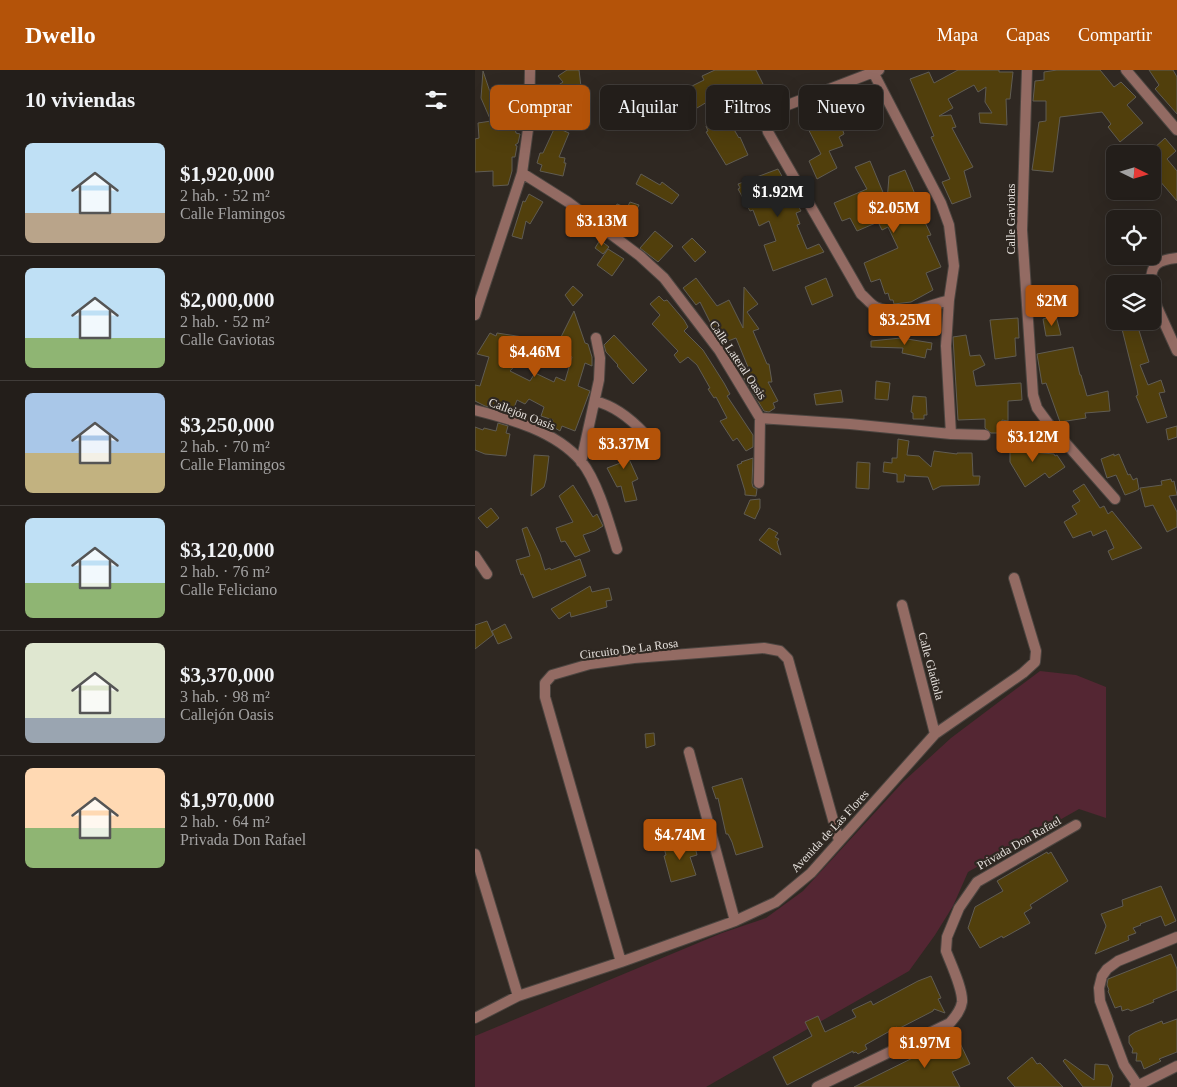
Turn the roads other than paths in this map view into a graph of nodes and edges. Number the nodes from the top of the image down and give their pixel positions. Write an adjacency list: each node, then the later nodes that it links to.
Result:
1 (530, 70): 6 (street)
2 (1027, 70): 22 (street, Calle Gaviotas)
3 (1126, 70): 5 (street)
4 (876, 71): 9 (street); 9 (street)
5 (1177, 130)
6 (523, 173): 10 (street); 16 (street, Calle Lateral Oasis)
7 (1177, 258): 8 (street)
8 (1151, 275)
9 (949, 300): 18 (street)
10 (475, 315)
11 (1161, 316): 13 (street)
12 (596, 338): 14 (street)
13 (1177, 351)
14 (595, 401): 17 (street); 20 (street)
15 (475, 410): 20 (street, Callejón Oasis)
16 (760, 418): 18 (street, Calle Lateral Oasis); 21 (street)
17 (644, 433)
18 (951, 434): 19 (street, Calle Lateral Oasis)
19 (985, 435)
20 (581, 462): 23 (street, Callejón Oasis)
21 (759, 483)
22 (1115, 499)
23 (617, 549)
24 (475, 556): 25 (street)
25 (487, 574)
26 (1014, 578): 28 (street, Avenida de Las Flores)
27 (901, 605): 28 (street, Calle Gladiola)
28 (935, 734): 31 (street, Avenida de Las Flores)
29 (689, 752): 34 (street)
30 (1076, 825): 41 (street, Privada Don Rafael)
31 (839, 841): 34 (street, Avenida de Las Flores); 36 (street, Circuito De La Rosa)
32 (475, 854): 33 (street)
33 (480, 888): 37 (street)
34 (735, 921): 36 (street, Avenida de Las Flores)
35 (1177, 937): 40 (street)
36 (621, 962): 37 (street, Avenida de Las Flores)
37 (518, 996): 38 (street, Avenida de Las Flores)
38 (475, 1018)
39 (1177, 1066): 40 (street)
40 (1137, 1086)
41 (817, 1087)

